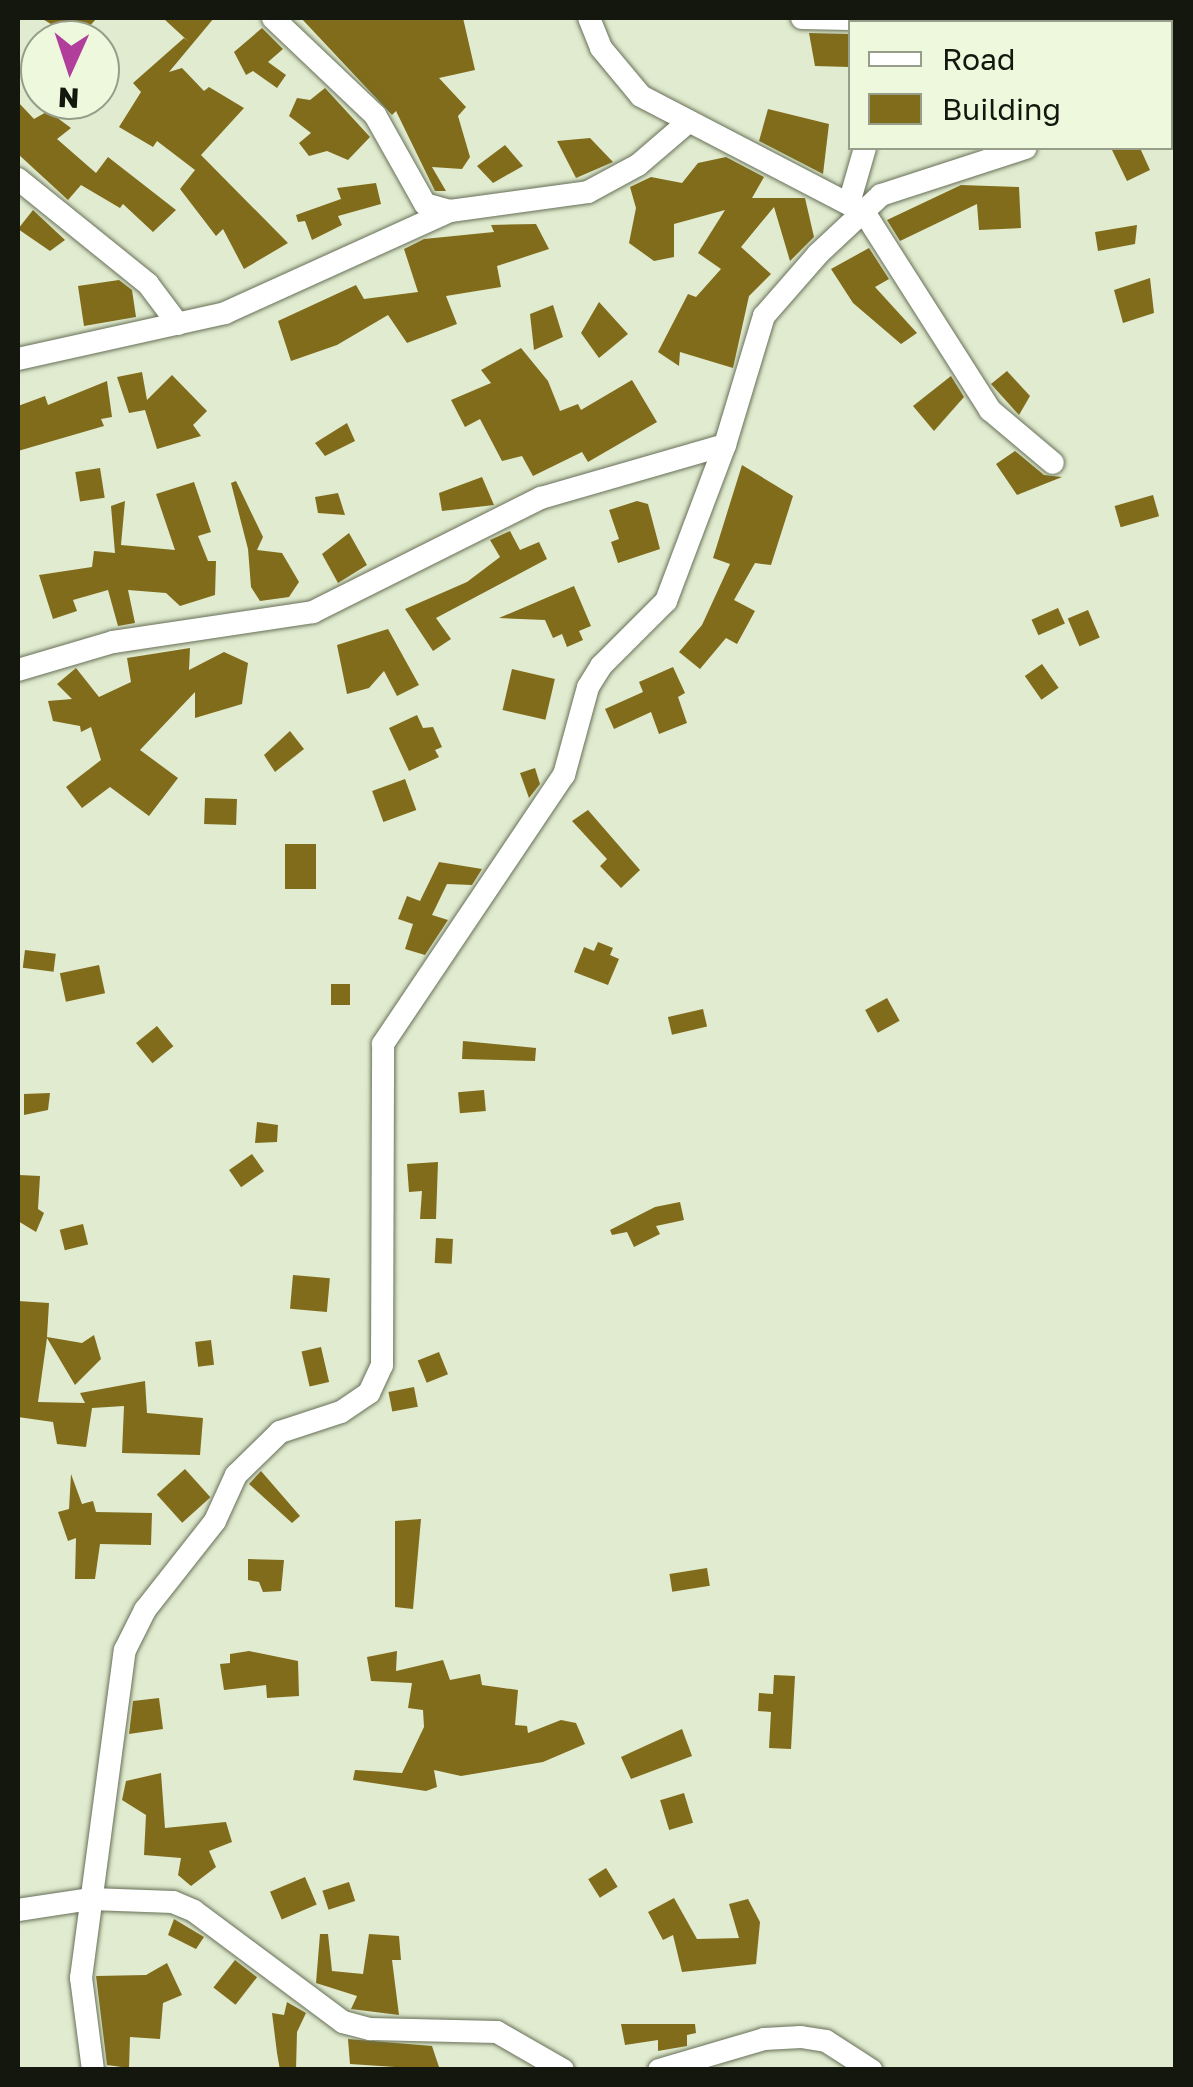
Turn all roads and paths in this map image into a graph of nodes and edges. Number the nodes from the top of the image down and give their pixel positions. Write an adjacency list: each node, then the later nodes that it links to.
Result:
1 (273, 18): 10 (street)
2 (589, 18): 5 (street)
3 (802, 18): 4 (street)
4 (898, 20)
5 (686, 122): 9 (street); 10 (street)
6 (865, 150): 9 (street)
7 (1020, 150): 9 (street)
8 (18, 179): 11 (street)
9 (857, 206): 13 (street); 14 (street)
10 (450, 211): 11 (street)
11 (178, 324): 12 (street)
12 (18, 359)
13 (725, 445): 15 (street); 16 (street)
14 (1053, 463)
15 (18, 670)
16 (91, 1899): 17 (street); 18 (street); 19 (street)
17 (18, 1910)
18 (92, 2070)
19 (563, 2070)
20 (660, 2070): 21 (street)
21 (871, 2070)

